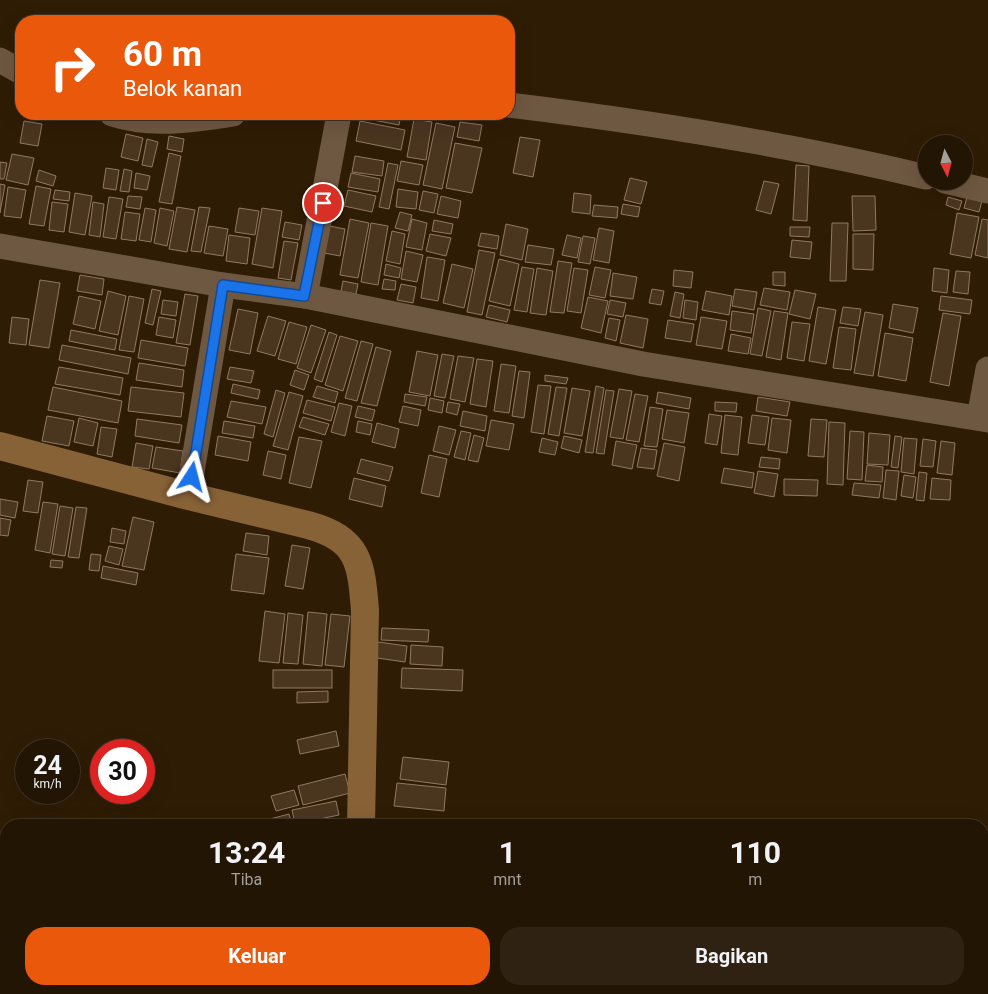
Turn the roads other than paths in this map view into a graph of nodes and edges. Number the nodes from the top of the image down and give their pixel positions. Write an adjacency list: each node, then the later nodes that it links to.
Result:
1 (0, 60): 2 (street)
2 (15, 69)
3 (515, 107): 7 (street)
4 (147, 120): 5 (street)
5 (192, 120)
6 (338, 120): 12 (street)
7 (918, 175)
8 (973, 188): 9 (street)
9 (988, 192)
10 (0, 246): 11 (street)
11 (223, 285): 12 (street); 16 (street)
12 (304, 296): 14 (street)
13 (988, 369): 14 (street)
14 (983, 419)
15 (0, 446): 16 (main road)
16 (188, 496): 17 (main road)
17 (361, 819)

